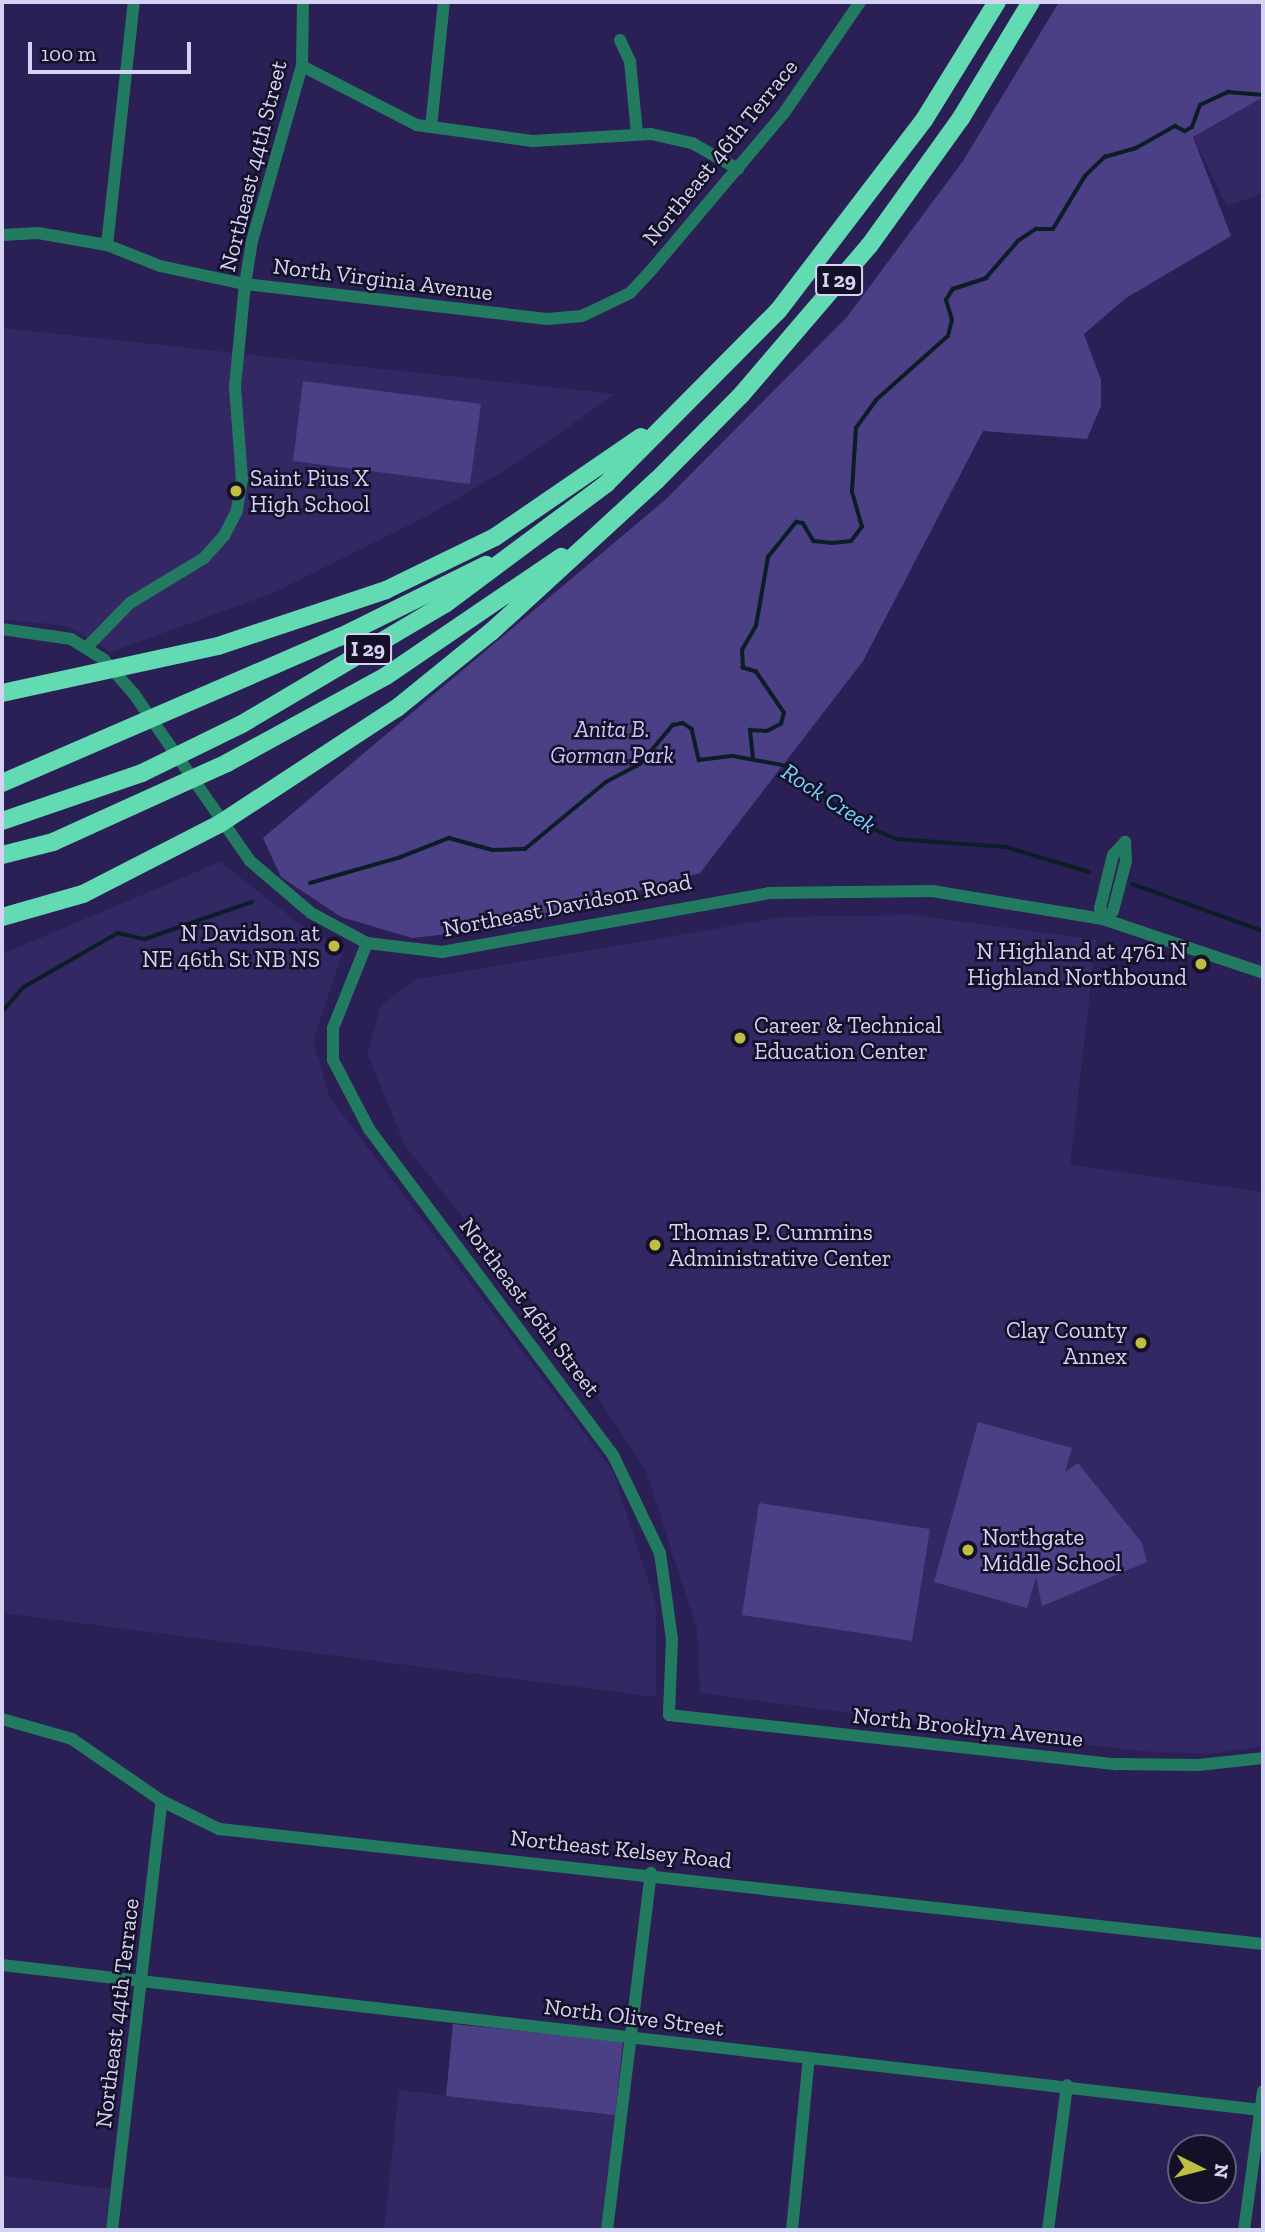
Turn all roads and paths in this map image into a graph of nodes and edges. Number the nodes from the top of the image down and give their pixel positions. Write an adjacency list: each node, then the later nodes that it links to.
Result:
1 (134, 2): 13 (street)
2 (303, 2): 8 (street, Northeast 44th Street)
3 (444, 2): 9 (street)
4 (860, 2): 11 (street, Northeast 46th Terrace)
5 (998, 2): 16 (highway, I 29)
6 (1031, 2): 17 (highway, I 29)
7 (620, 40): 10 (street)
8 (302, 66): 9 (street); 14 (street, Northeast 44th Street)
9 (431, 127): 10 (street)
10 (638, 134): 11 (street)
11 (738, 169): 15 (street, Northeast 46th Terrace)
12 (2, 235): 13 (street, North Virginia Avenue)
13 (107, 244): 14 (street, North Virginia Avenue)
14 (245, 284): 15 (street, North Virginia Avenue); 20 (street, Northeast 44th Street)
15 (597, 311)
16 (676, 413): 18 (highway, I 29); 21 (highway)
17 (608, 527): 25 (highway); 26 (highway, I 29)
18 (518, 553): 22 (highway); 24 (highway, I 29)
19 (2, 629): 20 (street, Northeast Davidson Road)
20 (87, 647): 22 (street, Northeast Davidson Road)
21 (2, 693)
22 (149, 721): 23 (highway); 25 (street, Northeast Davidson Road)
23 (2, 783)
24 (2, 821)
25 (221, 823): 29 (highway); 31 (street, Northeast Davidson Road)
26 (53, 842): 27 (highway, I 29); 28 (highway)
27 (2, 855)
28 (2, 867)
29 (2, 917)
30 (1102, 919): 30 (street); 31 (street, Northeast Davidson Road); 32 (street, Northeast Davidson Road)
31 (367, 943): 33 (street, Northeast 46th Street)
32 (1263, 973)
33 (669, 1715): 35 (street, North Brooklyn Avenue)
34 (2, 1719): 36 (street, Northeast Kelsey Road)
35 (1263, 1758)
36 (162, 1801): 37 (street, Northeast Kelsey Road); 40 (street, Northeast 44th Terrace)
37 (650, 1873): 38 (street, Northeast Kelsey Road); 41 (street)
38 (1263, 1944)
39 (2, 1965): 40 (street, North Olive Street)
40 (144, 1980): 41 (street, North Olive Street); 46 (street, Northeast 44th Terrace)
41 (631, 2038): 42 (street, North Olive Street); 47 (street)
42 (809, 2058): 43 (street, North Olive Street); 48 (street)
43 (1067, 2085): 45 (street, North Olive Street); 49 (street)
44 (1263, 2091): 45 (street)
45 (1261, 2110): 50 (street)
46 (112, 2230)
47 (607, 2230)
48 (792, 2230)
49 (1048, 2230)
50 (1244, 2230)

